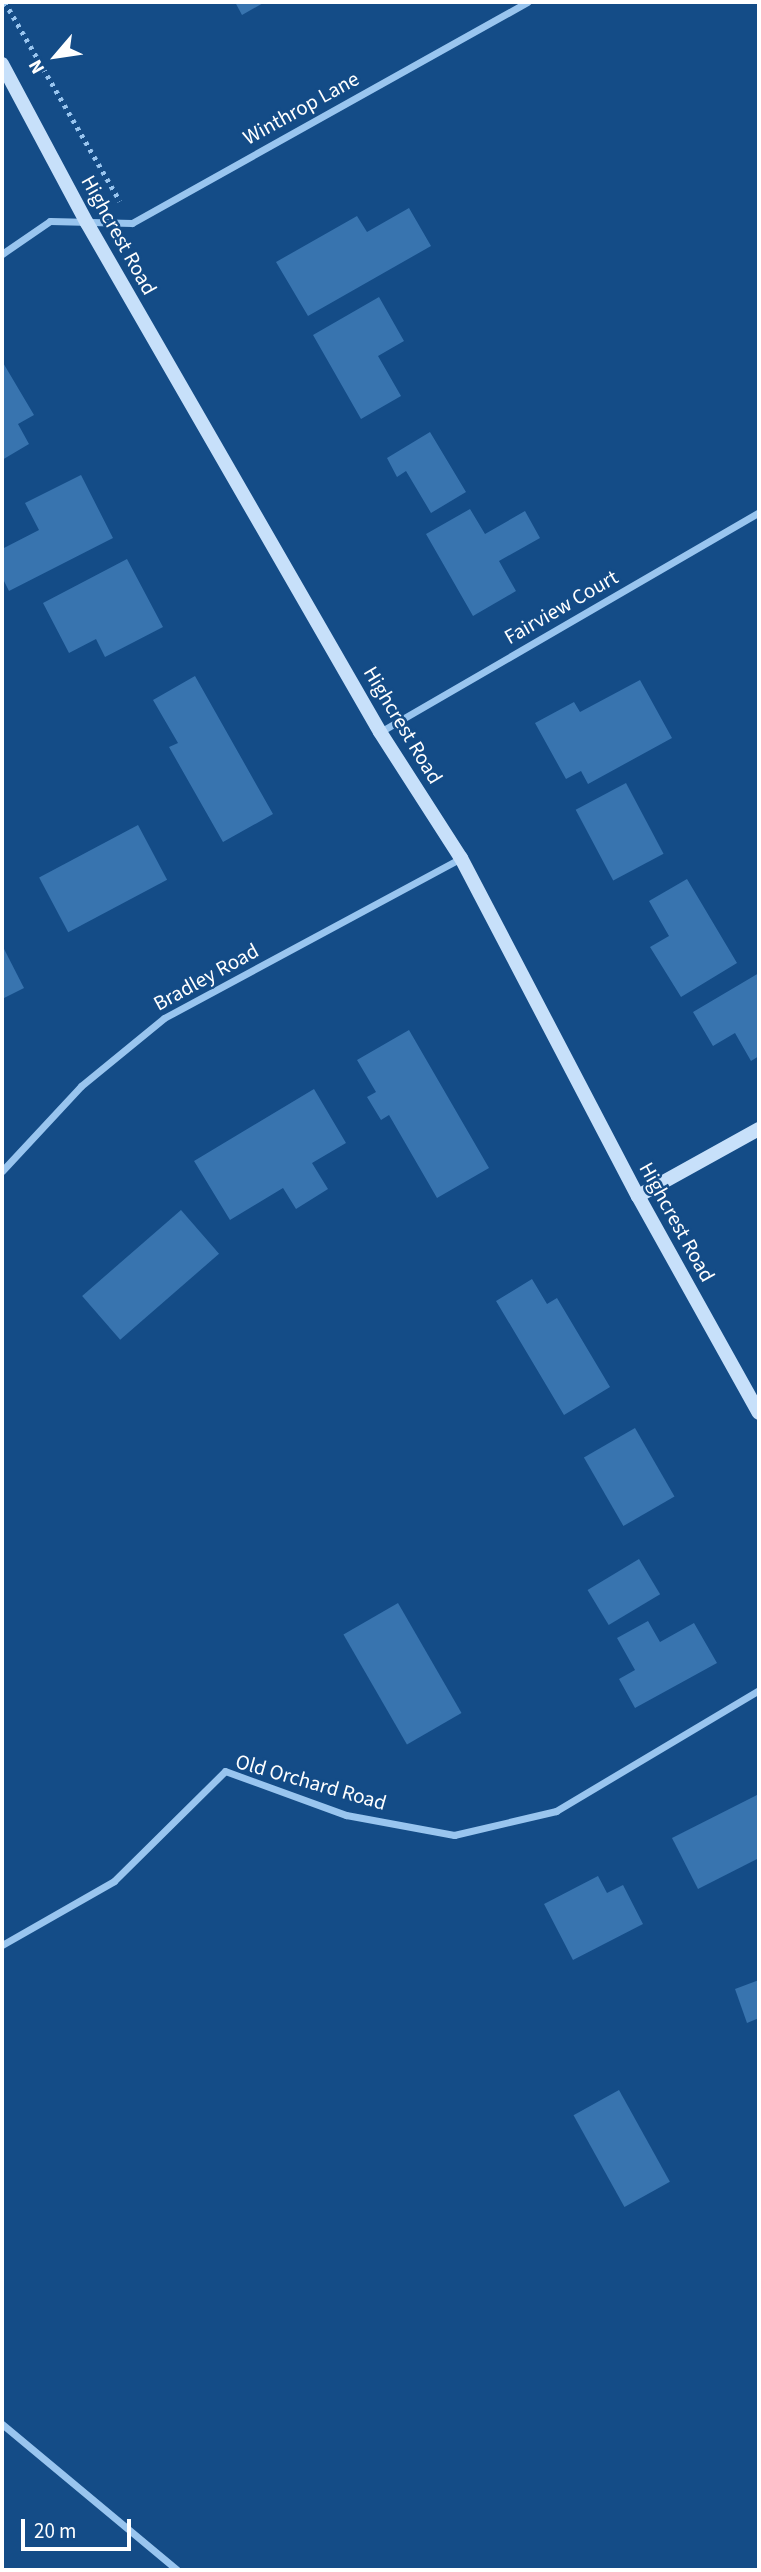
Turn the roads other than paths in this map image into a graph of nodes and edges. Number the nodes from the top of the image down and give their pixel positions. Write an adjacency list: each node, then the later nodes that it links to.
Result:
1 (527, 2): 3 (street, Winthrop Lane)
2 (2, 64): 3 (street, Highcrest Road)
3 (87, 223): 4 (street, Winthrop Lane); 6 (street, Highcrest Road)
4 (2, 254)
5 (759, 512): 6 (street, Fairview Court)
6 (380, 732): 7 (street, Highcrest Road)
7 (461, 858): 9 (street, Bradley Road); 10 (street, Highcrest Road)
8 (759, 1129): 10 (street)
9 (2, 1171)
10 (638, 1196): 11 (street, Highcrest Road)
11 (759, 1413)
12 (759, 1690): 13 (street, Old Orchard Road)
13 (2, 1944)
14 (2, 2424): 15 (street)
15 (177, 2570)

